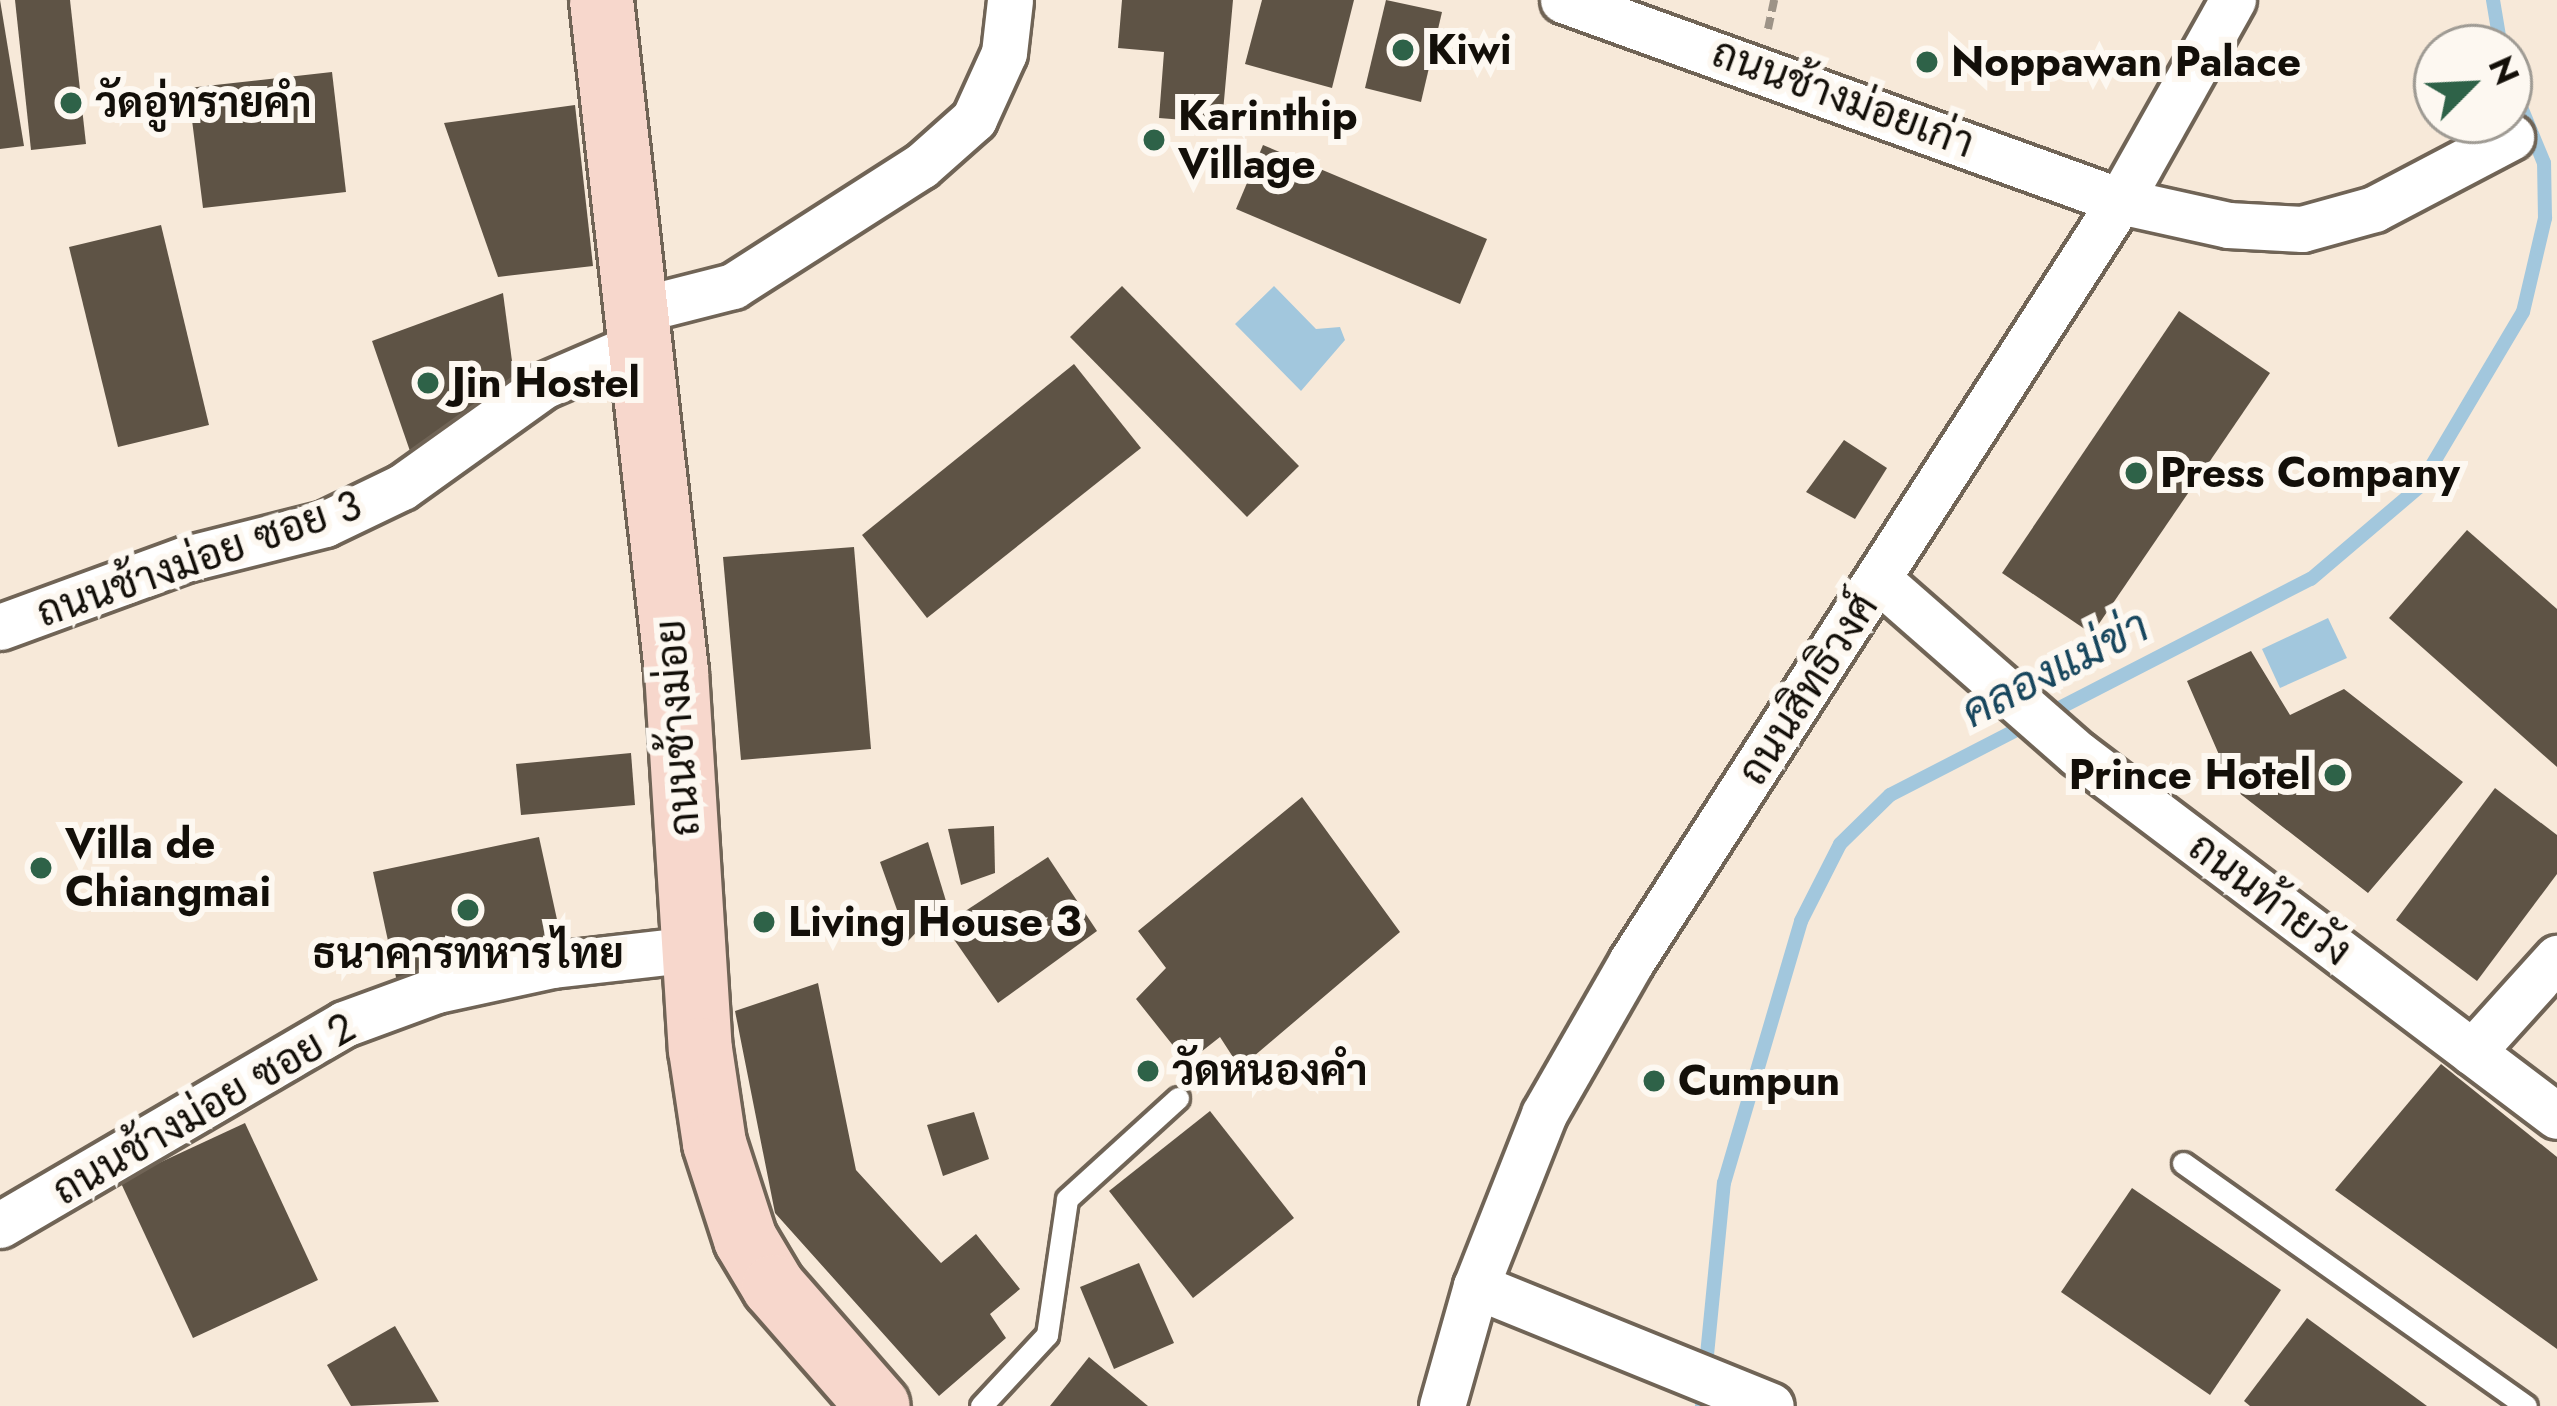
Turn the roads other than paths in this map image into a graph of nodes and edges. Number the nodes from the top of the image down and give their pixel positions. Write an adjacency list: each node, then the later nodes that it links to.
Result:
1 (601, 0): 7 (street, ถนนช้างม่อย)
2 (1010, 0): 7 (street, ถนนช้างม่อย ซอย 3)
3 (1563, 0): 6 (street, ถนนช้างม่อยเก่า)
4 (2233, 0): 6 (street, ถนนสิทธิวงศ์)
5 (2497, 144): 6 (street, ถนนช้างม่อยเก่า)
6 (2120, 201): 8 (street, ถนนสิทธิวงศ์)
7 (641, 327): 9 (street, ถนนช้างม่อย ซอย 3); 10 (street, ถนนช้างม่อย)
8 (1879, 580): 12 (street, ถนนท้ายวัง); 17 (street, ถนนสิทธิวงศ์)
9 (0, 627)
10 (694, 949): 16 (street, ถนนช้างม่อย ซอย 2); 18 (street, ถนนช้างม่อย)
11 (2557, 958): 12 (street)
12 (2472, 1052): 14 (street, ถนนท้ายวัง)
13 (1178, 1098): 19 (lane)
14 (2557, 1116)
15 (2183, 1162): 22 (lane)
16 (0, 1225)
17 (1476, 1286): 20 (street, ถนนสิทธิวงศ์); 21 (street)
18 (878, 1406)
19 (981, 1406)
20 (1442, 1406)
21 (1771, 1406)
22 (2526, 1406)

